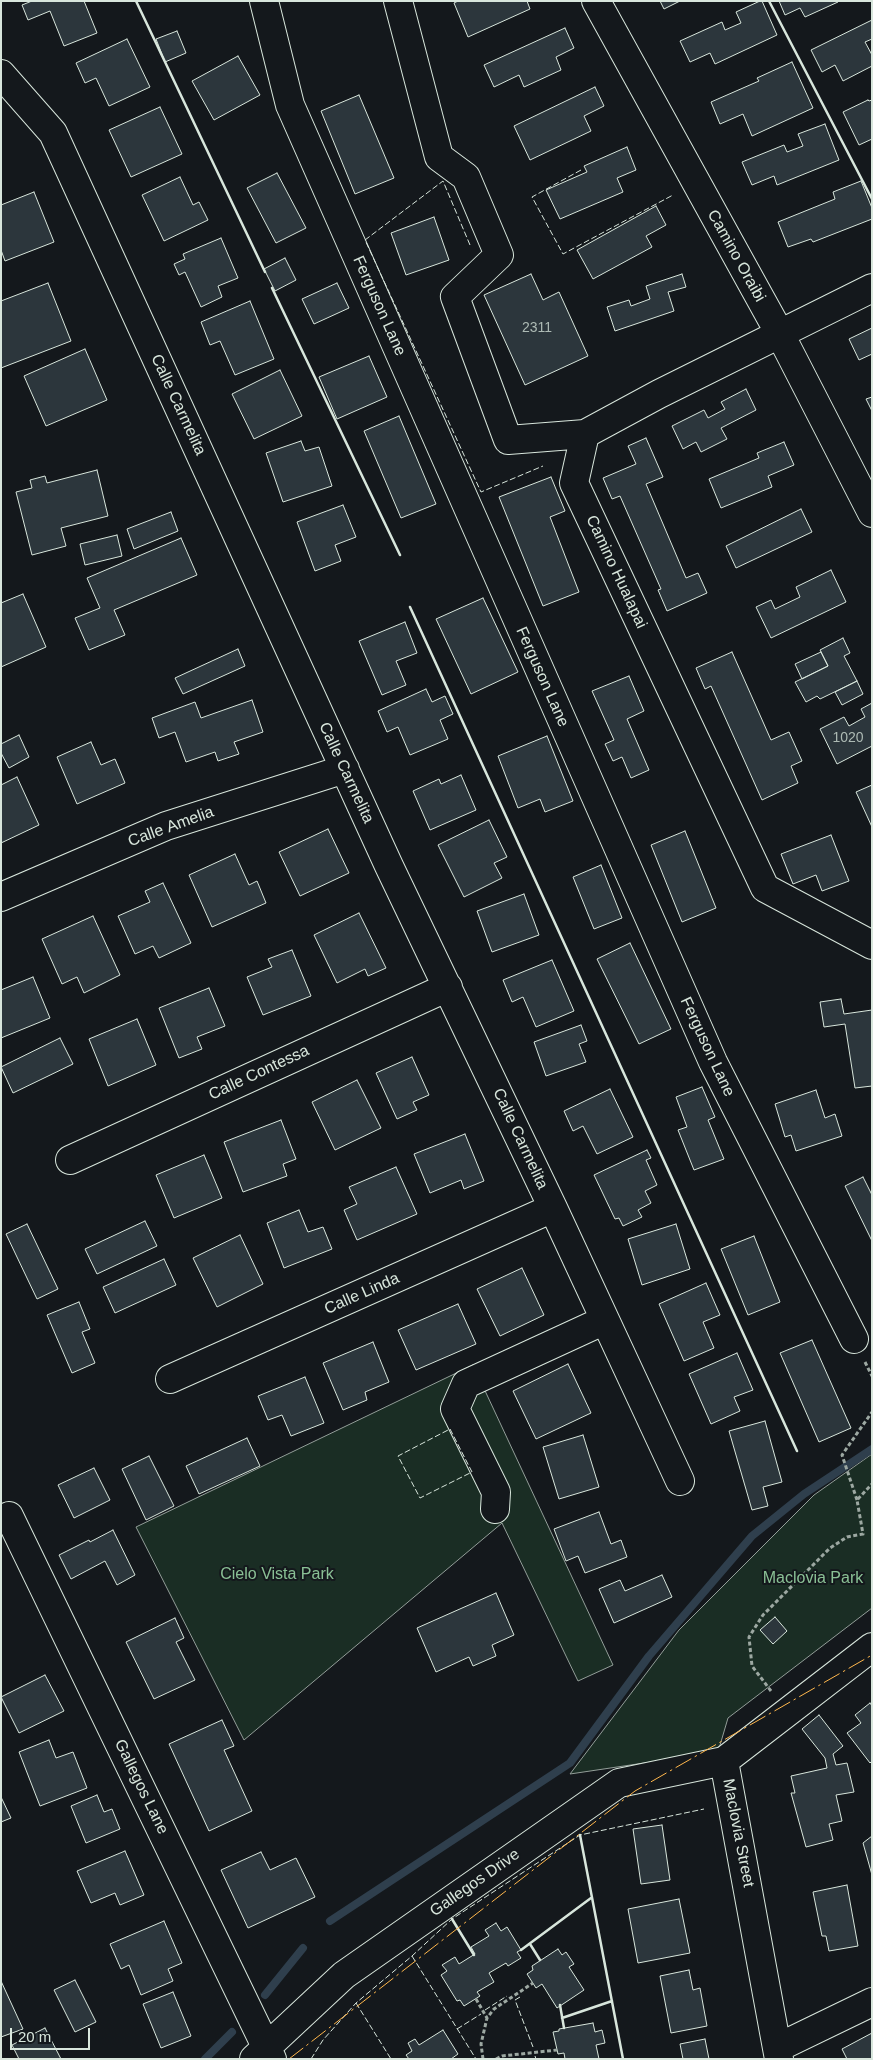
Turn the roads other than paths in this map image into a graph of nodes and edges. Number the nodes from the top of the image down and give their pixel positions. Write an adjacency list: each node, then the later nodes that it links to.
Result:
1 (264, 1): 16 (street, Ferguson Lane)
2 (398, 1): 7 (street)
3 (596, 1): 6 (street, Camino Oraibi)
4 (1, 74): 9 (street, Calle Carmelita)
5 (872, 288): 6 (street)
6 (780, 334): 7 (street); 8 (street, Camino Oraibi)
7 (586, 434): 11 (street, Camino Hualapai)
8 (872, 513)
9 (345, 769): 10 (street, Calle Amelia); 12 (street, Calle Carmelita)
10 (1, 897)
11 (872, 945)
12 (448, 987): 13 (street, Calle Contessa); 14 (street, Calle Carmelita)
13 (70, 1160)
14 (553, 1208): 15 (street, Calle Carmelita); 17 (street, Calle Linda)
15 (605, 1320): 18 (street, Calle Carmelita); 19 (street)
16 (854, 1339)
17 (170, 1380)
18 (680, 1481)
19 (495, 1508)
20 (9, 1516): 25 (street, Gallegos Lane)
21 (872, 1647): 22 (street, Maclovia Street)
22 (724, 1761): 24 (street, Maclovia Street); 25 (street, Gallegos Drive)
23 (872, 2002): 24 (street)
24 (778, 2053)
25 (264, 2055)

